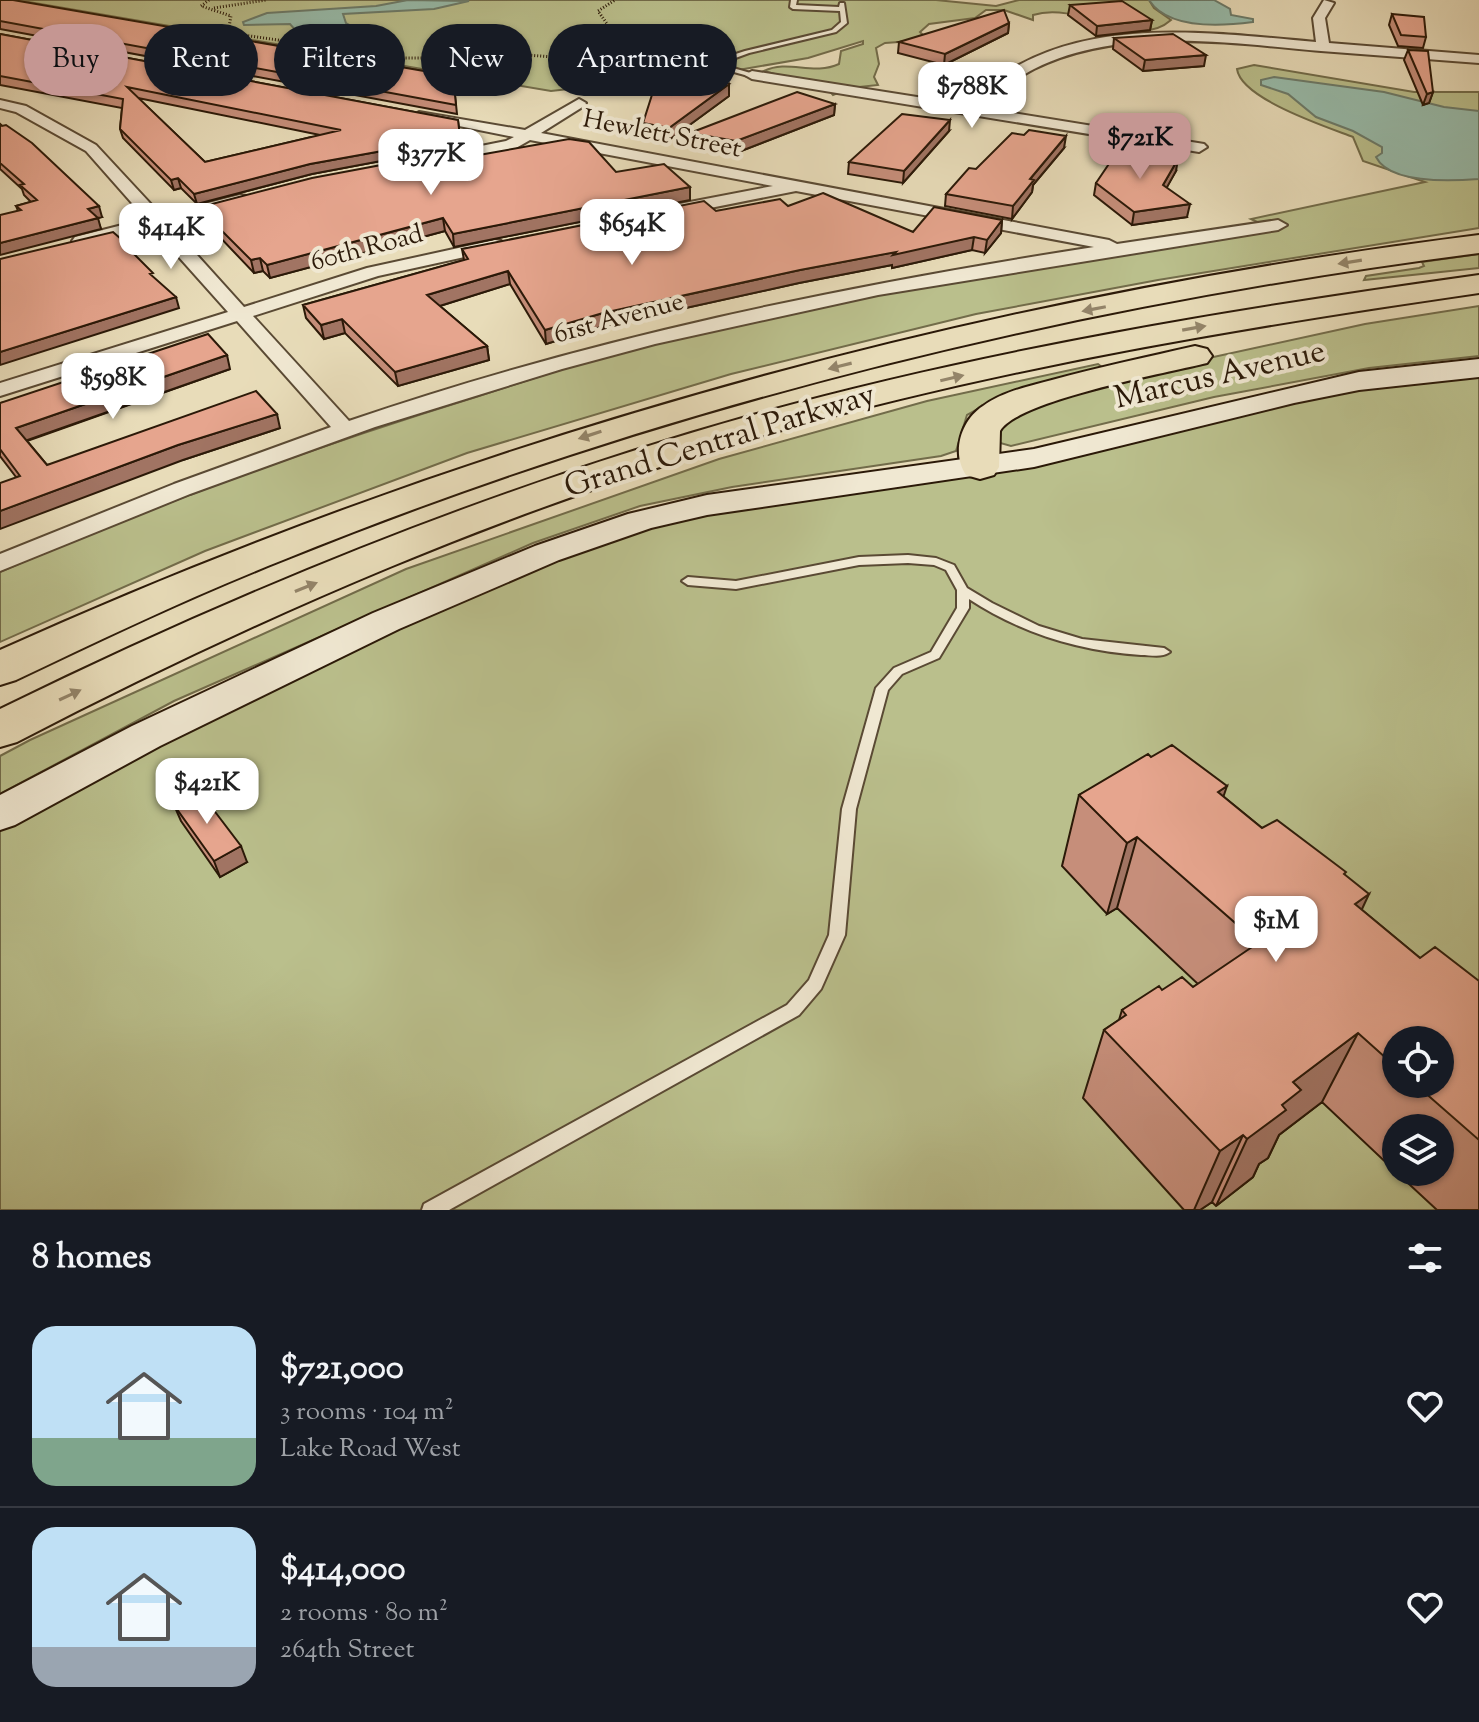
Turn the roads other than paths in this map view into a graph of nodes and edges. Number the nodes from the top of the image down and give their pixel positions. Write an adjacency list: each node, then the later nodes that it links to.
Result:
1 (794, 0): 4 (lane)
2 (1328, 3): 3 (street)
3 (1323, 47): 5 (street); 10 (street)
4 (737, 55)
5 (1479, 59)
6 (737, 71): 7 (lane)
7 (752, 75): 10 (street)
8 (579, 103): 12 (street)
9 (0, 104): 18 (street)
10 (978, 111): 13 (street)
11 (414, 113): 12 (street, Hewlett Street)
12 (528, 134): 14 (street); 15 (street, Hewlett Street)
13 (1199, 147)
14 (404, 165)
15 (804, 186): 17 (street); 23 (street, Hewlett Street)
16 (252, 197): 18 (street)
17 (653, 215)
18 (155, 221): 22 (street); 26 (street)
19 (1278, 225): 23 (street, 61st Avenue)
20 (514, 242): 26 (street, 60th Road)
21 (1479, 244): 35 (highway, Grand Central Parkway, one-way to 35)
22 (59, 247)
23 (1127, 248): 29 (street, 61st Avenue)
24 (1479, 284): 36 (highway, Grand Central Parkway, one-way to 24)
25 (1479, 297): 30 (highway)
26 (239, 313): 28 (street, 60th Road); 29 (street)
27 (1479, 368): 30 (main road, Marcus Avenue)
28 (0, 390)
29 (344, 429): 31 (street, 61st Avenue)
30 (980, 467): 37 (main road, Marcus Avenue)
31 (0, 563)
32 (688, 581): 33 (lane)
33 (963, 590): 34 (lane); 38 (lane)
34 (1164, 652)
35 (0, 669)
36 (0, 730)
37 (0, 814)
38 (431, 1210)

